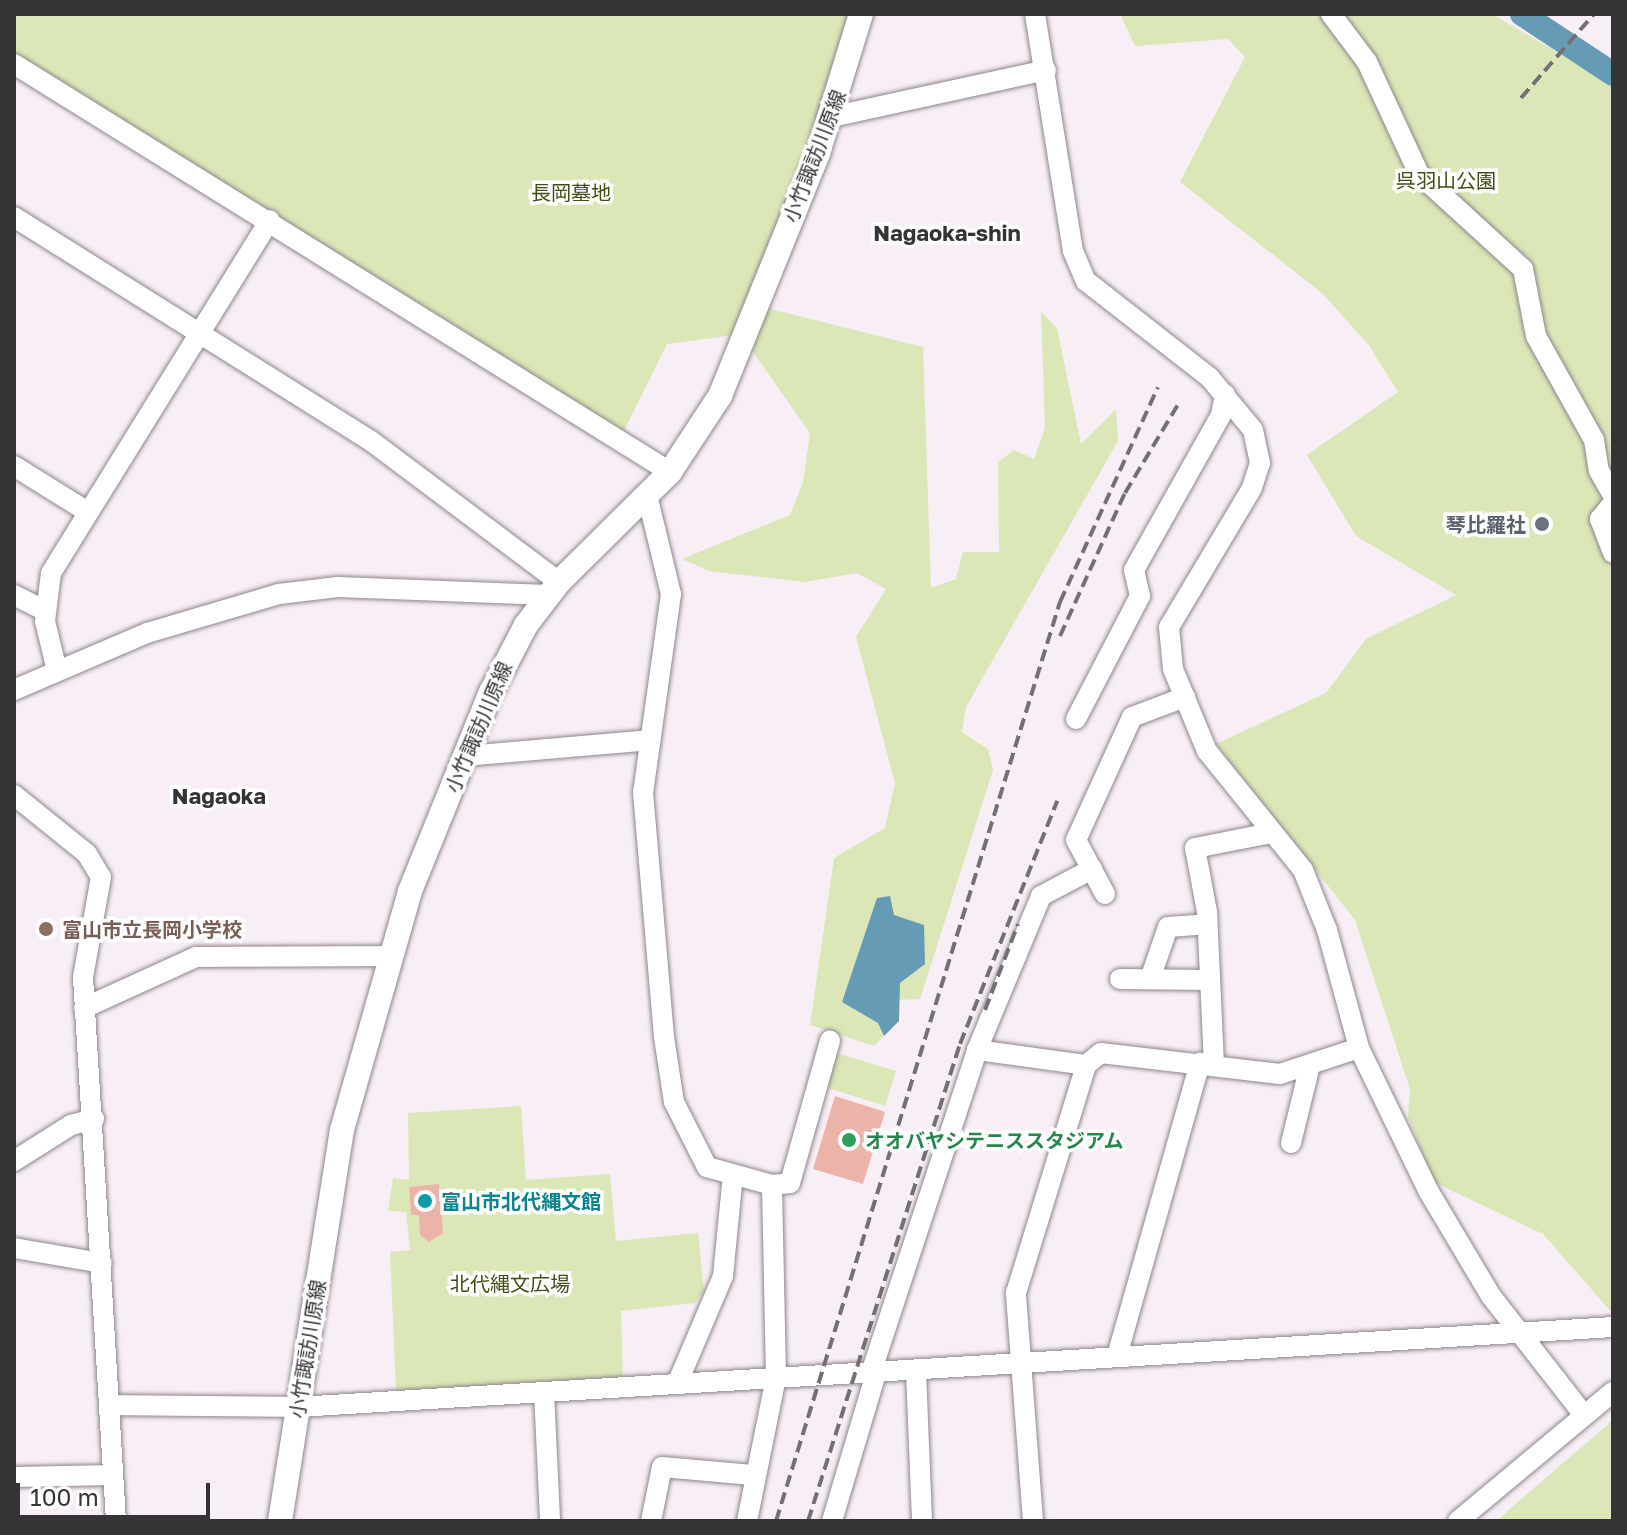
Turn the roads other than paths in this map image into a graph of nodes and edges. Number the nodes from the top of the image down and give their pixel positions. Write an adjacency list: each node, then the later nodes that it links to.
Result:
1 (861, 14): 6 (main road, 小竹諏訪川原線)
2 (1035, 14): 5 (street)
3 (1331, 14): 14 (street)
4 (14, 64): 8 (street)
5 (1046, 70): 6 (street); 10 (street)
6 (831, 117): 12 (main road, 小竹諏訪川原線)
7 (14, 217): 9 (street)
8 (270, 220): 9 (street); 12 (street)
9 (200, 331): 16 (street); 18 (street)
10 (1225, 394): 23 (street); 24 (street)
11 (14, 466): 16 (street)
12 (670, 472): 13 (main road, 小竹諏訪川原線)
13 (647, 495): 18 (main road, 小竹諏訪川原線); 25 (street)
14 (1613, 495)
15 (1613, 503): 17 (street)
16 (88, 512): 20 (street)
17 (1613, 553)
18 (553, 589): 21 (street); 26 (main road, 小竹諏訪川原線)
19 (14, 595): 20 (street)
20 (45, 611): 21 (street)
21 (57, 671): 22 (street)
22 (14, 690)
23 (1185, 697): 28 (street); 29 (street)
24 (1076, 719)
25 (650, 740): 26 (street); 46 (street)
26 (465, 756): 32 (main road, 小竹諏訪川原線)
27 (14, 795): 36 (street)
28 (1271, 833): 31 (street); 38 (street)
29 (1092, 869): 30 (street); 39 (street)
30 (1105, 894)
31 (1207, 924): 34 (street); 35 (street)
32 (387, 956): 36 (street); 61 (main road, 小竹諏訪川原線)
33 (1120, 979): 34 (street)
34 (1150, 979): 35 (street)
35 (1210, 980): 40 (street)
36 (84, 1008): 43 (street)
37 (830, 1041): 47 (street)
38 (1359, 1048): 42 (street); 51 (street)
39 (977, 1050): 41 (street); 55 (street)
40 (1207, 1064): 41 (street); 42 (street); 52 (street)
41 (1086, 1065): 53 (street)
42 (1310, 1065): 44 (street)
43 (94, 1119): 45 (street); 49 (street)
44 (1291, 1143)
45 (14, 1161)
46 (733, 1174): 47 (street); 57 (street)
47 (772, 1185): 56 (street)
48 (14, 1248): 49 (street)
49 (102, 1263): 60 (street)
50 (1613, 1327): 51 (street)
51 (1517, 1330): 52 (street); 62 (street)
52 (1117, 1356): 53 (street)
53 (1026, 1362): 54 (street); 73 (street)
54 (916, 1371): 55 (street); 72 (street)
55 (873, 1373): 56 (street); 71 (street)
56 (776, 1377): 57 (street); 64 (street)
57 (677, 1384): 58 (street)
58 (544, 1392): 61 (street); 68 (street)
59 (1613, 1392): 62 (street)
60 (111, 1405): 61 (street); 63 (street)
61 (298, 1407): 67 (main road, 小竹諏訪川原線)
62 (1584, 1415): 74 (street)
63 (113, 1475): 65 (street); 66 (street)
64 (753, 1475): 69 (street); 70 (street)
65 (14, 1477)
66 (116, 1521)
67 (280, 1521)
68 (550, 1521)
69 (651, 1521)
70 (747, 1521)
71 (832, 1521)
72 (922, 1521)
73 (1033, 1521)
74 (1458, 1521)

